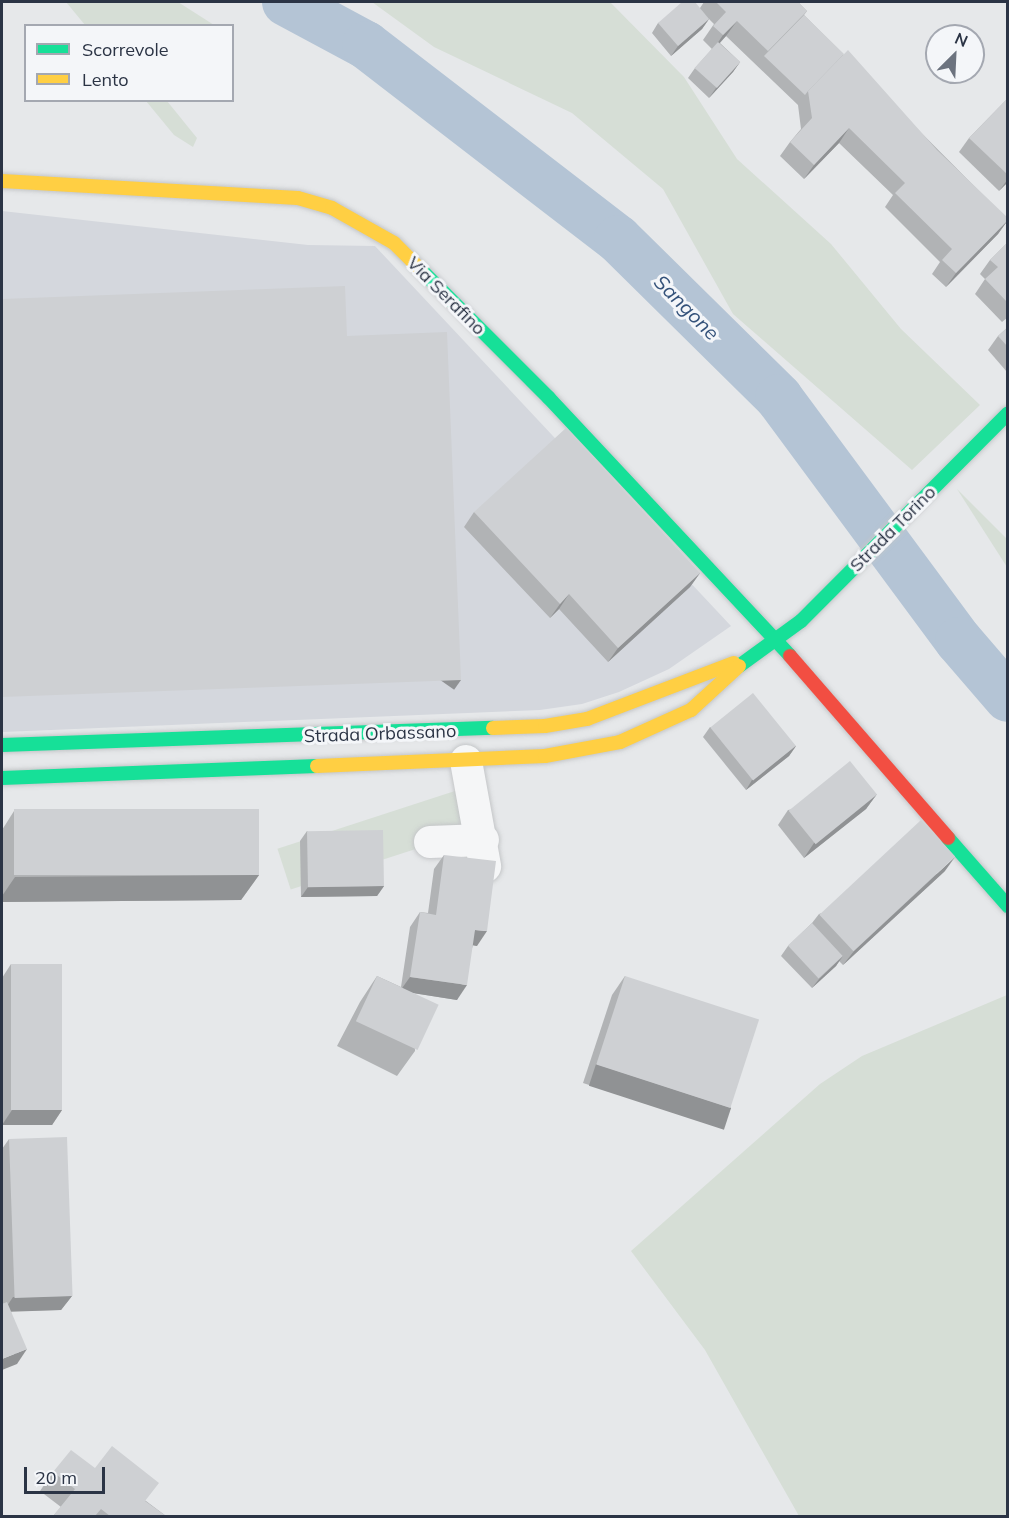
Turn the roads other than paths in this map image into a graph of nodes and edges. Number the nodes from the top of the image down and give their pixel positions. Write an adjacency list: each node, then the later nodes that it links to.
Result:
1 (2, 181): 3 (main road, Via Serafino)
2 (1008, 413): 3 (main road, Strada Torino)
3 (775, 642): 4 (main road, Strada Orbassano); 9 (main road, Via Serafino)
4 (747, 659): 5 (main road, Strada Orbassano); 6 (main road, Strada Orbassano)
5 (2, 745)
6 (466, 761): 7 (main road, Strada Orbassano); 8 (street, Strada Orbassano)
7 (2, 778)
8 (430, 842)
9 (1008, 906)

